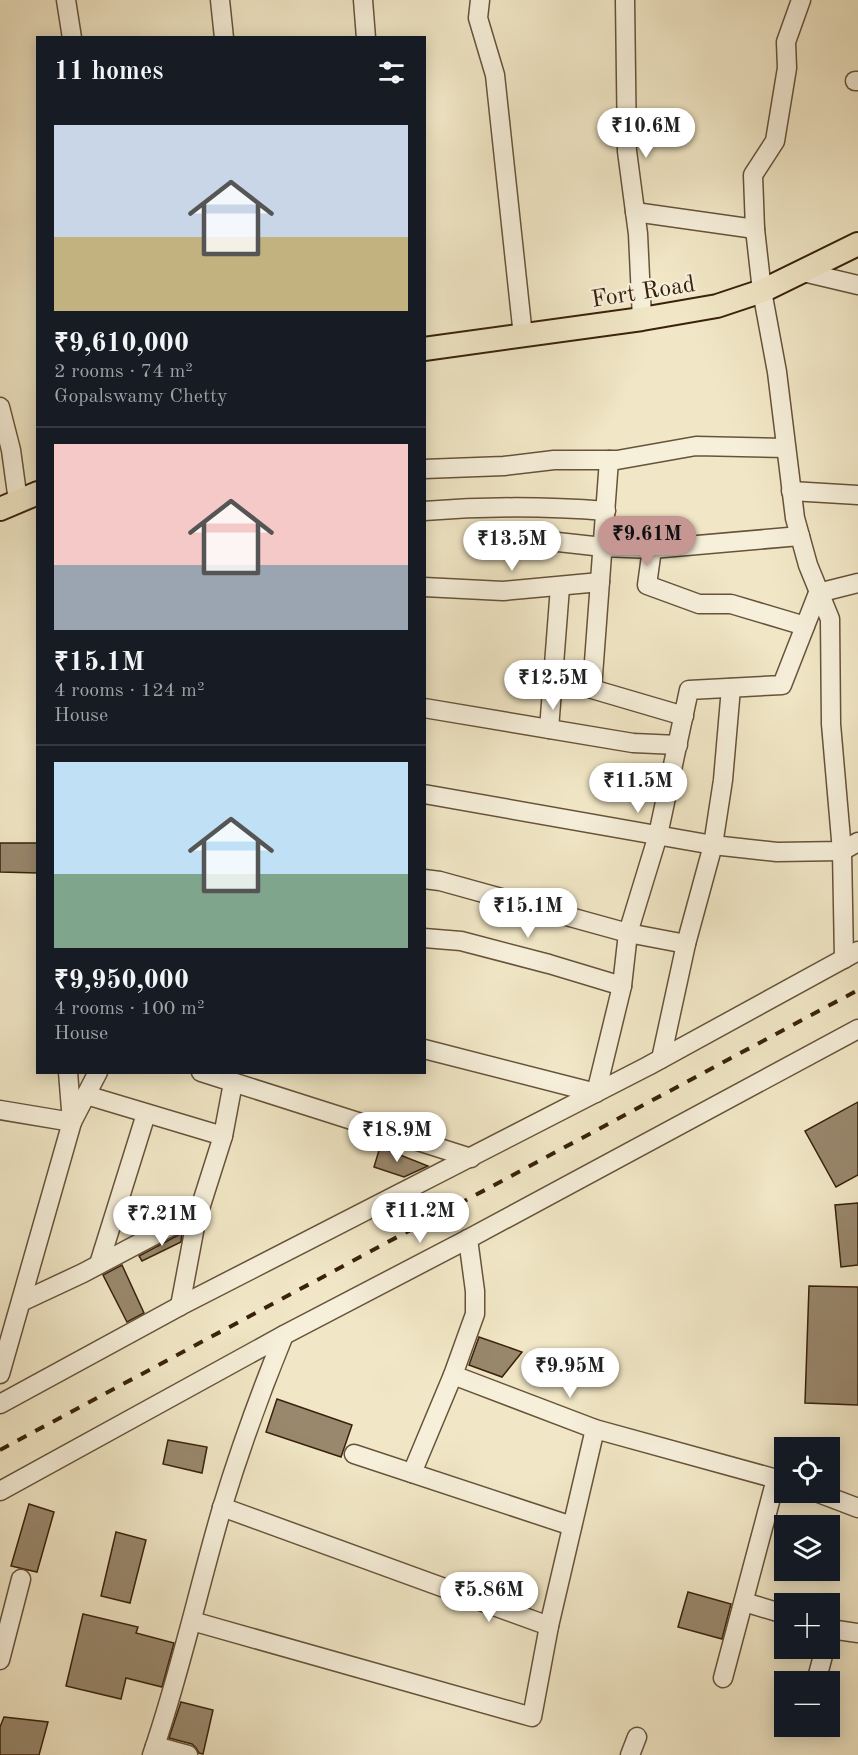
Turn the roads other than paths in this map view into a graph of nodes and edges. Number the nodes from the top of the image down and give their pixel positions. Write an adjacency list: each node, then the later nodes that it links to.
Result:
1 (66, 0): 7 (street)
2 (220, 0): 8 (street)
3 (363, 0): 9 (street)
4 (480, 0): 17 (street)
5 (625, 0): 10 (street)
6 (801, 0): 11 (street)
7 (72, 36)
8 (224, 36)
9 (366, 36)
10 (635, 212): 11 (street); 16 (street)
11 (755, 229): 15 (street)
12 (858, 244): 13 (main road, Fort Road)
13 (803, 272): 14 (street); 15 (main road, Fort Road)
14 (858, 285)
15 (762, 291): 16 (main road, Fort Road); 20 (street)
16 (642, 319): 17 (main road, Fort Road)
17 (523, 336): 18 (main road, Fort Road)
18 (426, 349)
19 (0, 407): 25 (street)
20 (786, 448): 21 (street); 23 (street)
21 (609, 460): 22 (street); 27 (street)
22 (426, 469)
23 (791, 491): 24 (street); 29 (street)
24 (858, 495)
25 (19, 501)
26 (426, 511): 27 (street)
27 (606, 511): 30 (street)
28 (495, 535): 30 (street)
29 (800, 536): 31 (street); 36 (street)
30 (603, 547): 31 (street); 32 (street)
31 (652, 549): 37 (street)
32 (600, 582): 35 (street); 40 (street)
33 (858, 583): 36 (street)
34 (426, 587): 35 (street)
35 (560, 587): 41 (street)
36 (818, 593): 37 (street); 46 (street)
37 (805, 626): 38 (street)
38 (731, 688): 40 (street); 45 (street)
39 (426, 708): 41 (street)
40 (684, 716): 42 (street)
41 (549, 729): 42 (street)
42 (678, 745): 44 (street)
43 (426, 794): 44 (street)
44 (658, 835): 45 (street); 48 (street)
45 (713, 845): 46 (street); 50 (street)
46 (850, 847): 51 (street)
47 (426, 879): 48 (street)
48 (628, 933): 50 (street); 52 (street)
49 (426, 938): 52 (street)
50 (686, 944): 55 (street)
51 (851, 955): 55 (street)
52 (621, 986): 60 (street)
53 (858, 1029): 68 (street)
54 (426, 1050): 60 (street)
55 (661, 1059): 60 (street)
56 (68, 1074): 64 (street)
57 (97, 1074): 61 (street)
58 (207, 1074): 59 (street)
59 (233, 1083): 65 (street); 66 (street)
60 (596, 1093): 66 (street)
61 (86, 1095): 63 (street); 64 (street)
62 (0, 1110): 64 (street)
63 (146, 1114): 65 (street); 69 (street)
64 (72, 1122): 70 (street)
65 (223, 1136): 67 (street)
66 (471, 1158): 71 (street)
67 (196, 1221): 69 (street); 71 (street)
68 (468, 1239): 72 (street); 74 (street)
69 (99, 1264): 70 (street)
70 (21, 1302): 73 (street)
71 (180, 1306): 75 (street)
72 (284, 1335): 80 (street); 83 (street)
73 (0, 1374)
74 (453, 1375): 76 (street); 78 (street)
75 (0, 1404)
76 (595, 1429): 79 (street); 85 (street)
77 (354, 1454): 78 (street)
78 (412, 1473): 85 (street)
79 (774, 1478)
80 (0, 1491)
81 (774, 1500): 87 (street)
82 (840, 1501): 84 (street)
83 (222, 1508): 89 (street); 90 (street)
84 (858, 1508)
85 (572, 1526): 90 (street)
86 (21, 1579): 93 (street)
87 (744, 1602): 88 (street); 94 (street)
88 (774, 1611)
89 (192, 1621): 90 (street); 96 (street)
90 (549, 1626)
91 (840, 1630): 92 (street)
92 (858, 1633)
93 (0, 1660)
94 (723, 1678)
95 (637, 1737): 98 (street)
96 (153, 1750): 97 (street)
97 (188, 1755)
98 (630, 1755)

